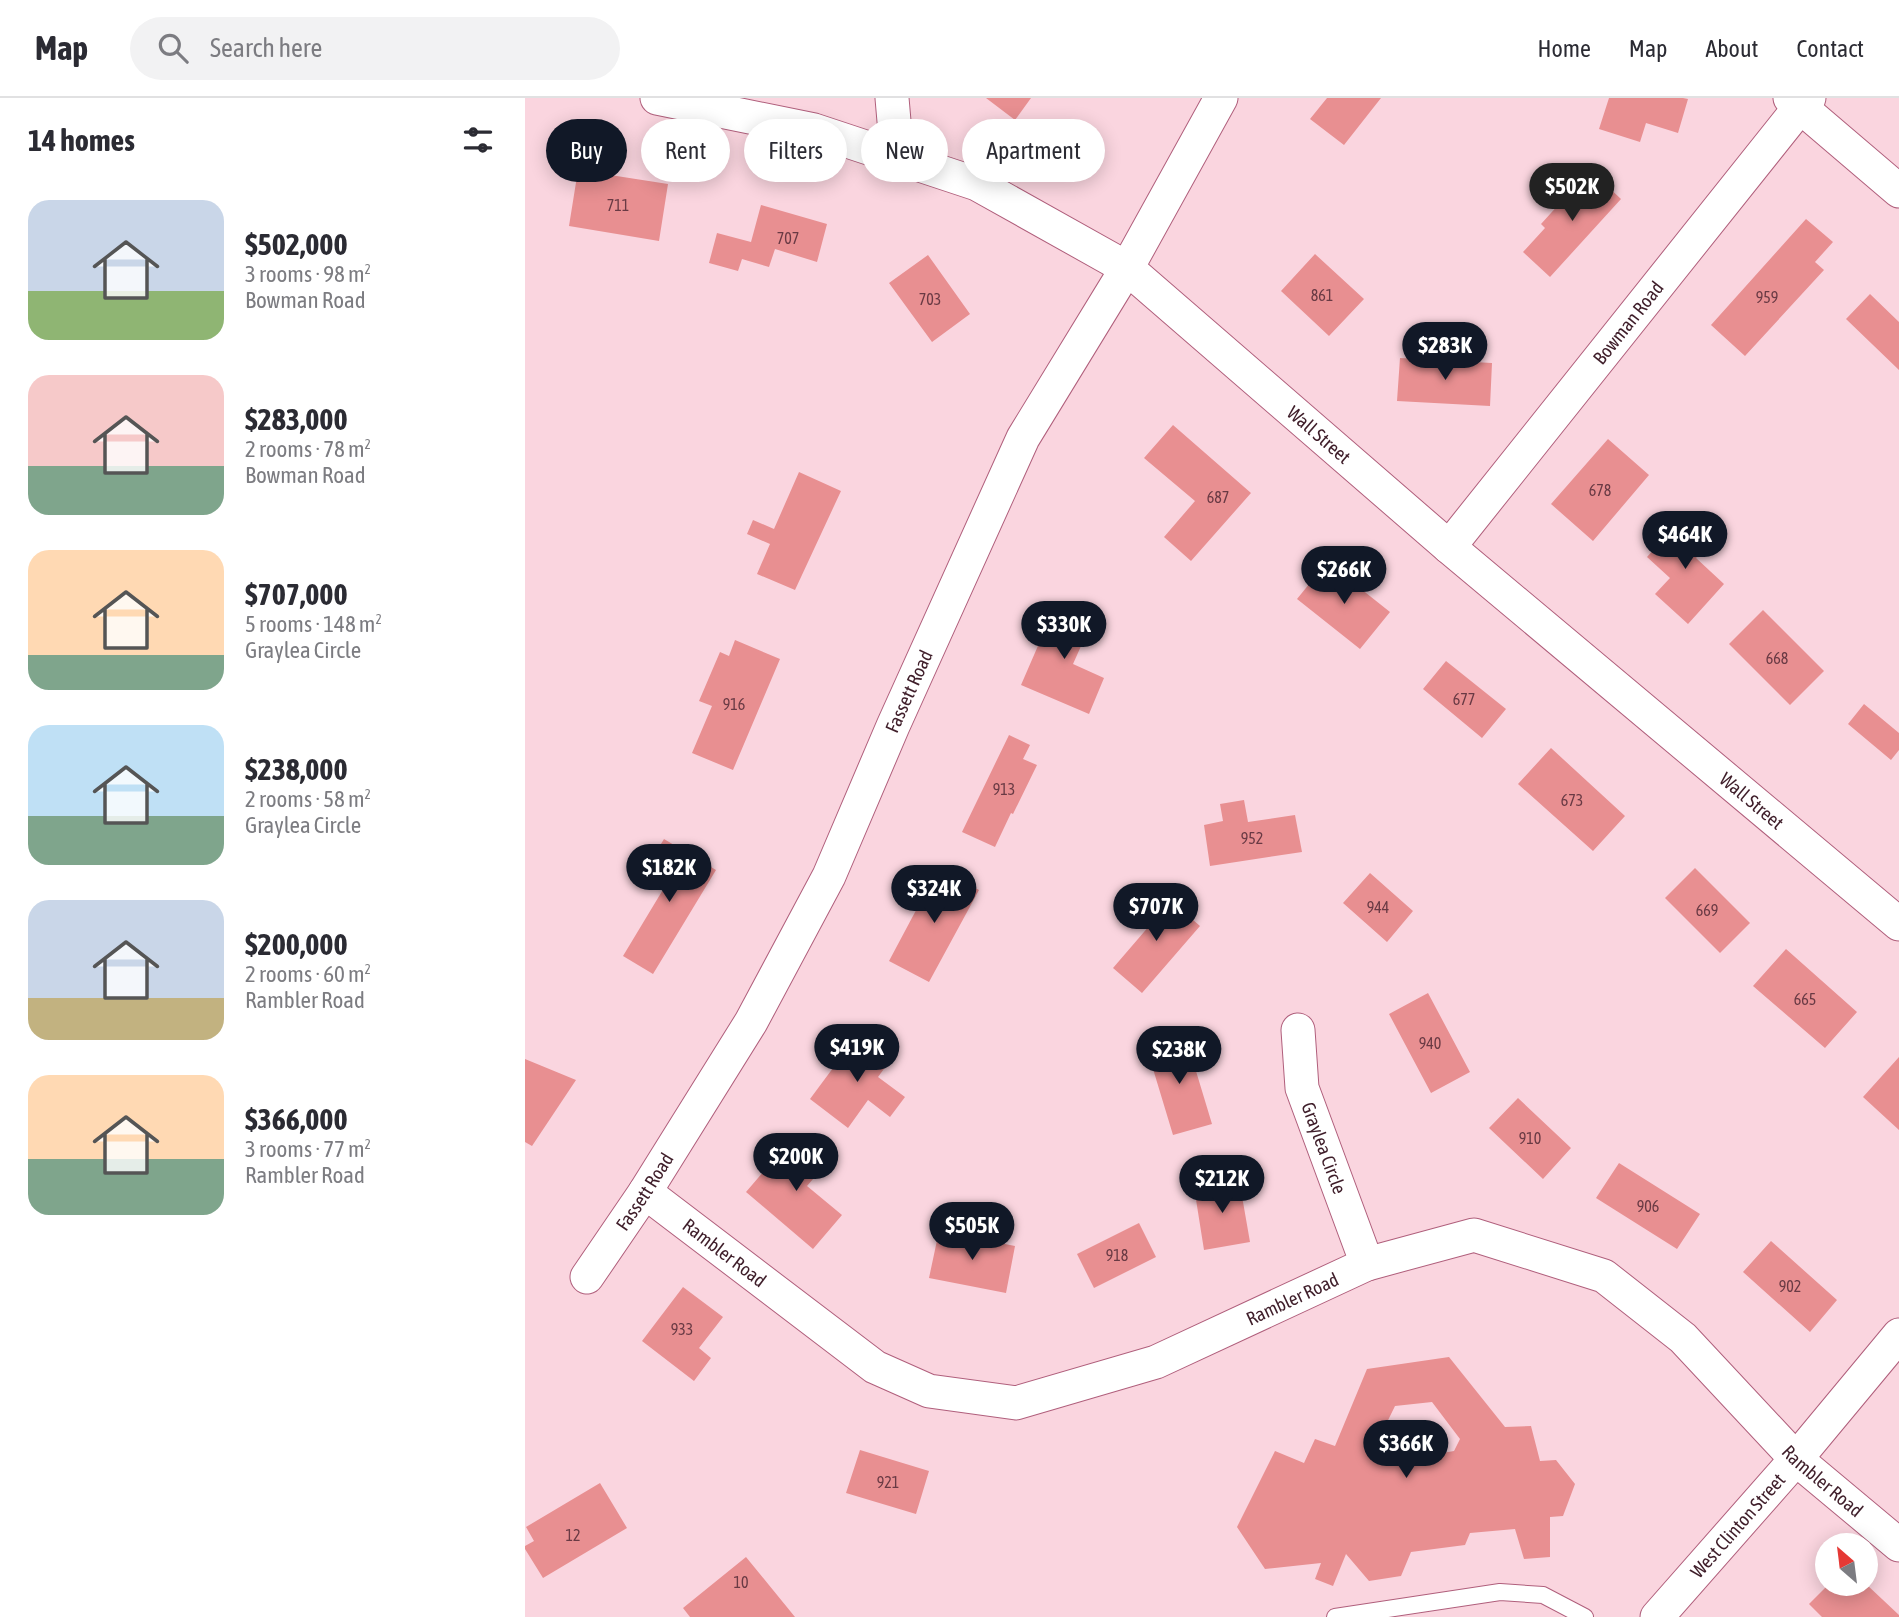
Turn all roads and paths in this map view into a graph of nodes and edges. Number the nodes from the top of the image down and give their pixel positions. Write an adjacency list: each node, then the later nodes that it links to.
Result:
1 (657, 98): 6 (street, Wall Street)
2 (892, 98): 5 (street)
3 (1221, 98): 9 (street, Fassett Road)
4 (1800, 101): 8 (street); 10 (street, Bowman Road)
5 (894, 119)
6 (861, 145)
7 (948, 174): 9 (street, Wall Street)
8 (1899, 191)
9 (1127, 268): 10 (street, Wall Street); 13 (street, Fassett Road)
10 (1448, 547): 11 (street, Wall Street)
11 (1899, 924)
12 (1298, 1030): 14 (street, Graylea Circle)
13 (645, 1192): 14 (street, Rambler Road); 15 (street, Fassett Road)
14 (1367, 1264): 17 (street, Rambler Road)
15 (587, 1277)
16 (1899, 1335): 17 (street, West Clinton Street)
17 (1796, 1459): 18 (street, Rambler Road); 21 (street, West Clinton Street)
18 (1899, 1545)
19 (1335, 1617): 20 (lane)
20 (1585, 1617)
21 (1657, 1617)

